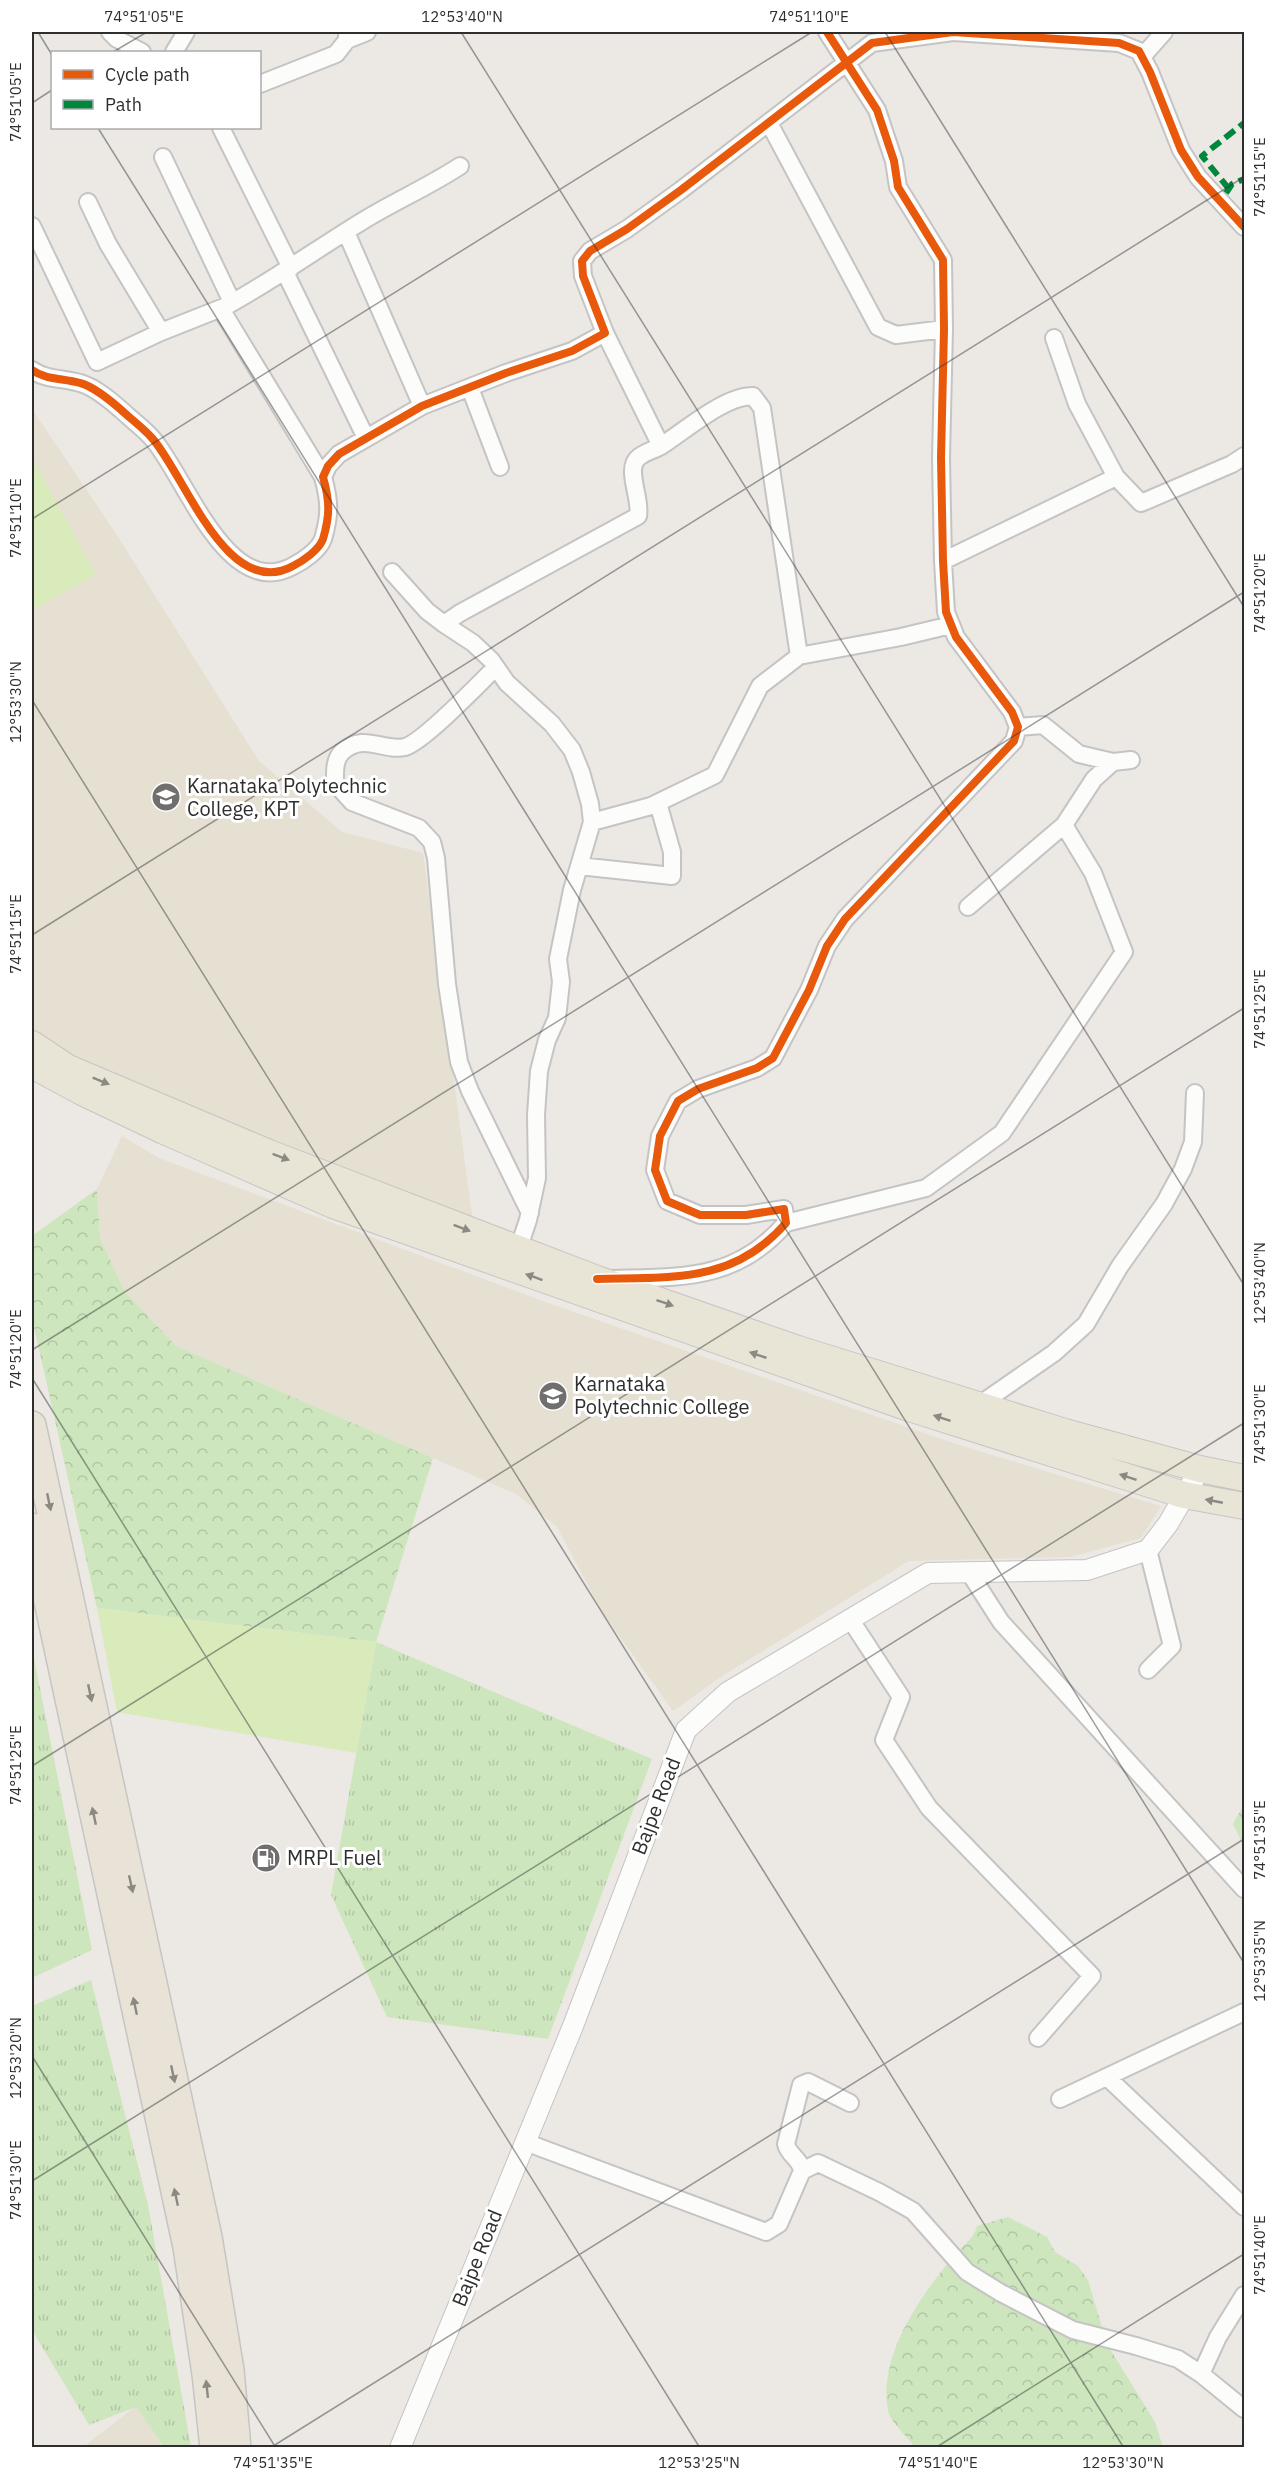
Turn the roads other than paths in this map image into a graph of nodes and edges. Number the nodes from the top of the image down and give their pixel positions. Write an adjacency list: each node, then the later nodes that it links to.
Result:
1 (110, 32): 8 (street)
2 (186, 32): 9 (street)
3 (367, 32): 6 (street)
4 (827, 32): 11 (street)
5 (1164, 32): 10 (street)
6 (347, 36): 12 (street)
7 (897, 36): 10 (street); 11 (street)
8 (140, 51)
9 (175, 51)
10 (1142, 57): 19 (street)
11 (846, 63): 13 (street); 23 (street)
12 (261, 84)
13 (770, 123): 23 (street); 25 (street)
14 (221, 129): 21 (street)
15 (163, 157): 22 (street)
16 (460, 165): 20 (street)
17 (88, 202): 24 (street)
18 (32, 226): 24 (street)
19 (1245, 227)
20 (346, 232): 21 (street); 29 (street)
21 (288, 270): 22 (street); 30 (street)
22 (228, 305): 24 (street); 34 (street)
23 (944, 329): 36 (street)
24 (161, 332)
25 (605, 333): 28 (street); 31 (street)
26 (1054, 338): 35 (street)
27 (32, 370): 34 (street)
28 (470, 388): 29 (street); 33 (street)
29 (422, 406): 30 (street)
30 (366, 438): 34 (street)
31 (661, 446): 38 (street); 40 (street)
32 (1245, 456): 35 (street)
33 (500, 467)
34 (322, 477)
35 (1116, 477): 36 (street)
36 (943, 561): 39 (street)
37 (392, 572): 38 (street)
38 (444, 624): 41 (street)
39 (951, 625): 40 (street); 42 (street)
40 (799, 656): 45 (street)
41 (496, 667): 46 (street); 53 (street)
42 (1018, 727): 44 (street); 54 (street)
43 (1131, 760): 44 (street)
44 (1113, 762): 47 (street)
45 (658, 803): 46 (street); 48 (street)
46 (592, 822): 48 (street)
47 (1064, 825): 49 (street); 54 (street)
48 (579, 866): 53 (street)
49 (968, 907)
50 (32, 1044): 51 (main road)
51 (48, 1068): 55 (main road, one-way to 55); 56 (main road, one-way to 51)
52 (1195, 1093): 57 (street)
53 (530, 1213): 55 (street)
54 (786, 1223): 56 (street)
55 (518, 1250): 56 (main road)
56 (582, 1281): 57 (main road, one-way to 57); 61 (main road, one-way to 56)
57 (979, 1405): 59 (main road)
58 (32, 1425): 81 (highway, one-way to 81)
59 (1200, 1469): 60 (main road); 61 (street)
60 (1245, 1478)
61 (1184, 1495): 62 (main road, one-way to 61); 64 (street)
62 (1245, 1506)
63 (32, 1527): 80 (highway, one-way to 63)
64 (1148, 1550): 65 (street, Bajpe Road); 67 (street)
65 (969, 1572): 66 (street, Bajpe Road); 68 (street)
66 (850, 1619): 70 (street); 74 (street, Bajpe Road)
67 (1148, 1670)
68 (1245, 1889)
69 (1245, 2012): 71 (street)
70 (1038, 2038)
71 (1108, 2078): 72 (street); 76 (street)
72 (1060, 2099)
73 (850, 2103): 75 (street)
74 (525, 2142): 75 (street); 82 (street, Bajpe Road)
75 (802, 2171): 78 (street)
76 (1245, 2207)
77 (1245, 2295): 78 (street)
78 (1201, 2374): 79 (street)
79 (1245, 2409)
80 (214, 2448)
81 (237, 2448)
82 (400, 2448)

